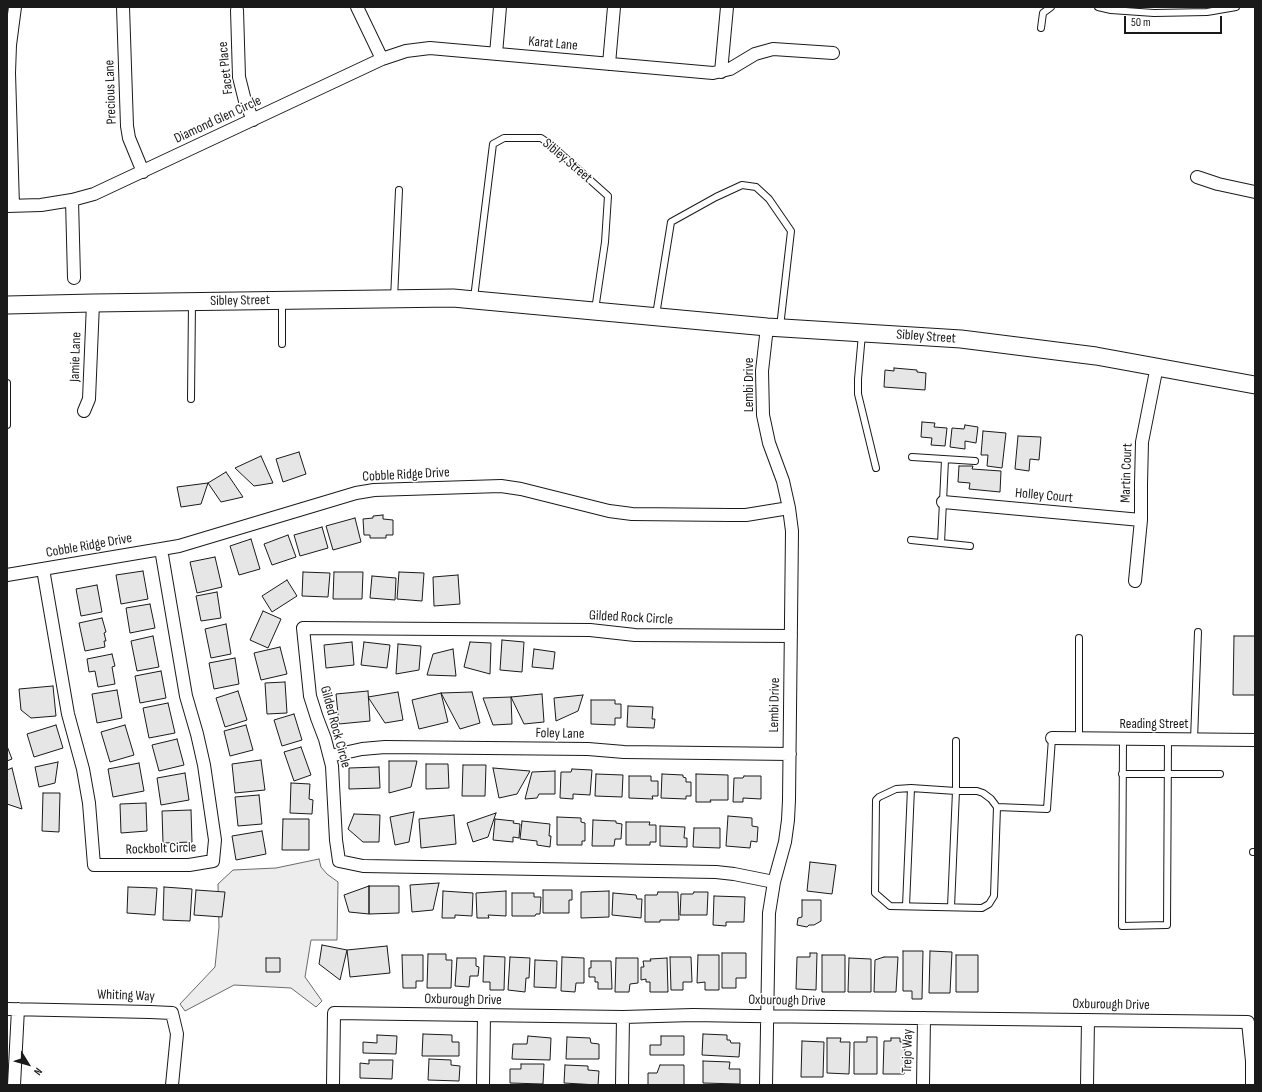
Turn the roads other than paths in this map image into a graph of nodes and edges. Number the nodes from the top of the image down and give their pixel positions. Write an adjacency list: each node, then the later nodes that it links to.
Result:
1 (15, 7): 23 (street)
2 (123, 7): 18 (street, Precious Lane)
3 (357, 7): 14 (street)
4 (500, 7): 13 (street)
5 (614, 7): 15 (street)
6 (727, 7): 16 (street)
7 (1051, 7): 11 (lane)
8 (1098, 7): 9 (lane)
9 (1236, 7)
10 (237, 10): 17 (street, Facet Place)
11 (1041, 28)
12 (834, 53): 16 (street)
13 (496, 54): 14 (street, Karat Lane); 15 (street, Karat Lane)
14 (382, 59): 17 (street, Diamond Glen Circle)
15 (608, 64): 16 (street, Karat Lane)
16 (721, 72)
17 (253, 120): 18 (street, Diamond Glen Circle)
18 (143, 172): 22 (street, Diamond Glen Circle)
19 (1196, 177): 21 (street)
20 (400, 190): 25 (lane)
21 (1255, 192)
22 (72, 200): 23 (street, Diamond Glen Circle); 24 (street)
23 (10, 206)
24 (74, 278)
25 (394, 299): 26 (street, Sibley Street); 27 (street, Sibley Street)
26 (282, 300): 28 (street, Sibley Street); 35 (lane)
27 (474, 300): 31 (street, Sibley Street); 31 (lane, Sibley Street)
28 (192, 302): 29 (street, Sibley Street); 39 (lane)
29 (93, 303): 30 (street, Sibley Street); 40 (street, Jamie Lane)
30 (7, 305)
31 (595, 311): 32 (street, Sibley Street)
32 (656, 317): 33 (street, Sibley Street); 33 (lane)
33 (774, 327): 34 (street, Sibley Street); 47 (street, Lembi Drive)
34 (862, 332): 36 (street, Sibley Street); 45 (lane)
35 (282, 344)
36 (1156, 366): 38 (street, Sibley Street); 48 (street, Martin Court)
37 (7, 383): 41 (lane)
38 (1255, 385)
39 (191, 399)
40 (84, 411)
41 (7, 425)
42 (912, 458): 43 (lane)
43 (945, 460): 44 (lane); 46 (lane)
44 (975, 462)
45 (876, 468)
46 (943, 502): 48 (street, Holley Court); 50 (lane)
47 (789, 508): 52 (street, Cobble Ridge Drive); 57 (street, Lembi Drive)
48 (1141, 520): 55 (street, Martin Court)
49 (911, 540): 50 (lane)
50 (941, 543): 51 (lane)
51 (970, 546)
52 (161, 549): 53 (street, Cobble Ridge Drive); 53 (street, Rockbolt Circle)
53 (43, 569): 54 (street, Cobble Ridge Drive)
54 (7, 575)
55 (1135, 581)
56 (1198, 632): 63 (lane)
57 (791, 636): 66 (street, Lembi Drive); 67 (street, Gilded Rock Circle)
58 (1080, 638): 60 (lane)
59 (1052, 738): 60 (street, Reading Street); 73 (lane)
60 (1079, 739): 61 (street, Reading Street)
61 (1123, 739): 62 (street, Reading Street); 68 (lane)
62 (1168, 740): 63 (street, Reading Street); 69 (lane)
63 (1194, 740): 64 (street, Reading Street)
64 (1255, 740)
65 (956, 741): 72 (lane)
66 (790, 754): 67 (street, Foley Lane); 74 (street, Lembi Drive)
67 (330, 756): 74 (street, Gilded Rock Circle)
68 (1122, 774): 69 (lane); 69 (lane)
69 (1168, 774): 70 (lane)
70 (1220, 774)
71 (911, 788): 72 (lane); 75 (lane); 75 (lane)
72 (956, 791): 73 (lane); 76 (lane)
73 (997, 807): 76 (lane)
74 (774, 882): 79 (street, Lembi Drive)
75 (906, 906): 76 (lane)
76 (951, 907)
77 (12, 1009): 83 (street); 84 (street, Whiting Way)
78 (484, 1016): 80 (street, Oxburough Drive); 85 (street, Oxburough Drive); 86 (street)
79 (768, 1016): 80 (street, Oxburough Drive); 81 (street, Oxburough Drive); 88 (street, Lembi Drive)
80 (624, 1017): 87 (street)
81 (924, 1018): 82 (street, Oxburough Drive); 89 (street, Trejo Way)
82 (1088, 1020): 90 (street); 91 (street, Oxburough Drive)
83 (14, 1085)
84 (172, 1085)
85 (333, 1085)
86 (483, 1085)
87 (622, 1085)
88 (766, 1085)
89 (923, 1085)
90 (1087, 1085)
91 (1252, 1085)

